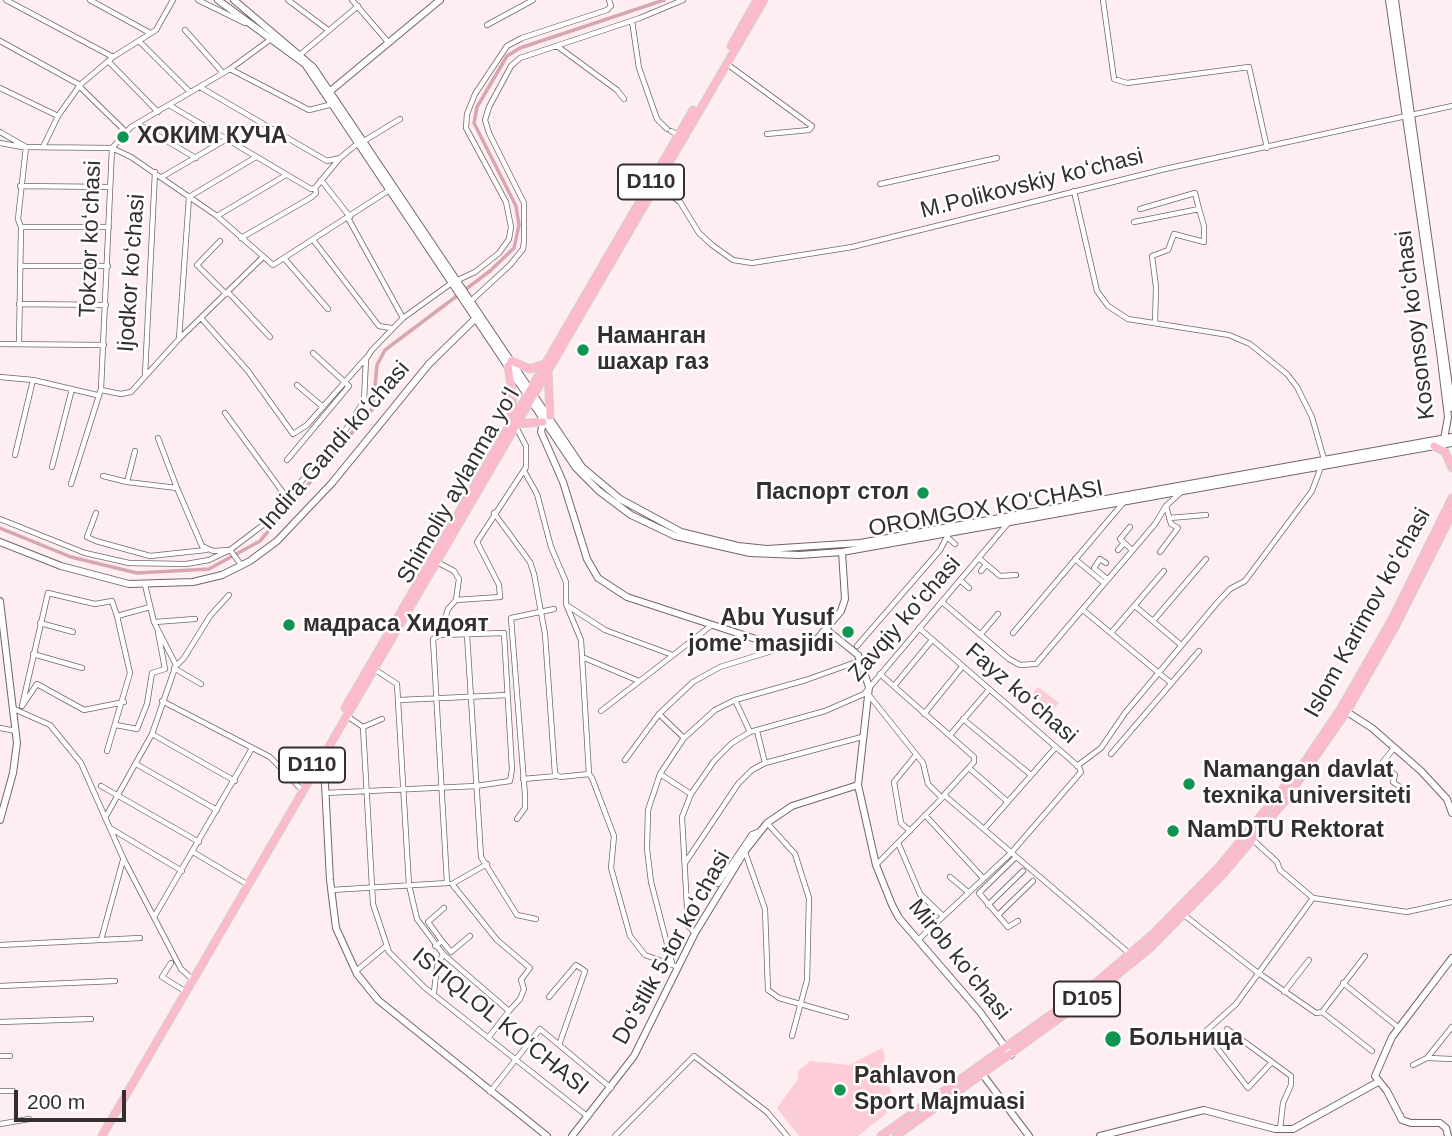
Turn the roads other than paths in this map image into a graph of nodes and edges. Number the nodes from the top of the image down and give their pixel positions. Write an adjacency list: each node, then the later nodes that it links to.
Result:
1 (6, 0): 31 (street)
2 (90, 0): 24 (street)
3 (173, 0): 24 (street)
4 (198, 0): 20 (street)
5 (218, 0): 20 (street)
6 (234, 0): 25 (street)
7 (288, 0): 23 (street)
8 (352, 0): 18 (street)
9 (533, 0): 21 (street)
10 (609, 0): 90 (street)
11 (682, 0): 19 (street)
12 (764, 0): 17 (main road, Shimoliy aylanma yoʻl / D110)
13 (1103, 0): 59 (street)
14 (1389, 0): 46 (street, Kosonsoy koʻchasi)
15 (1395, 0): 46 (street, Kosonsoy koʻchasi)
16 (436, 1): 28 (street)
17 (757, 5): 32 (main road, Shimoliy aylanma yoʻl / D110); 51 (main road, Shimoliy aylanma yoʻl / D110)
18 (358, 6): 23 (street); 28 (street)
19 (632, 21): 29 (street); 51 (street)
20 (251, 23): 25 (street)
21 (487, 25)
22 (185, 30): 34 (street)
23 (328, 30): 30 (street)
24 (150, 33): 27 (street)
25 (274, 37): 30 (street); 33 (street, Tokzor koʻchasi); 39 (street)
26 (0, 41): 35 (street)
27 (139, 41): 31 (street); 38 (street)
28 (388, 42): 39 (street)
29 (557, 46): 40 (street); 92 (street)
30 (301, 54): 39 (street)
31 (111, 59): 35 (street); 44 (street)
32 (726, 63): 52 (street); 68 (main road, Shimoliy aylanma yoʻl / D110)
33 (230, 69): 34 (street, Tokzor koʻchasi); 41 (street)
34 (223, 73): 36 (street, Tokzor koʻchasi)
35 (80, 85): 45 (street); 50 (street)
36 (200, 86): 38 (street, Tokzor koʻchasi); 62 (street)
37 (0, 88): 45 (street)
38 (190, 92): 42 (street, Tokzor koʻchasi)
39 (329, 93): 41 (street); 54 (street)
40 (624, 99)
41 (333, 104): 54 (street)
42 (169, 105): 44 (street, Tokzor koʻchasi); 53 (street)
43 (1452, 106): 46 (street, M.Polikovskiy koʻchasi)
44 (158, 111): 48 (street, Tokzor koʻchasi)
45 (58, 116): 57 (street)
46 (1408, 116): 59 (street, M.Polikovskiy koʻchasi); 119 (street, Kosonsoy koʻchasi); 124 (street, Kosonsoy koʻchasi)
47 (400, 118): 54 (street)
48 (137, 124): 50 (street, Tokzor koʻchasi); 61 (street)
49 (0, 132): 56 (street)
50 (126, 132): 58 (street, Tokzor koʻchasi)
51 (672, 132): 68 (main road, Shimoliy aylanma yoʻl / D110)
52 (767, 134)
53 (225, 140): 60 (street); 61 (street)
54 (361, 142): 62 (street); 73 (street)
55 (0, 143): 56 (street)
56 (26, 146): 57 (street); 70 (street)
57 (43, 147): 58 (street)
58 (112, 148): 64 (street, Ijodkor koʻchasi); 71 (street, Tokzor koʻchasi)
59 (1267, 148): 74 (street, M.Polikovskiy koʻchasi)
60 (256, 157): 65 (street); 75 (street)
61 (196, 158): 66 (street)
62 (340, 158): 67 (street)
63 (997, 158): 69 (street)
64 (155, 172): 66 (street, Ijodkor koʻchasi); 110 (street, Ijodkor koʻchasi)
65 (286, 175): 72 (street); 78 (street)
66 (162, 177): 75 (street, Ijodkor koʻchasi)
67 (321, 180): 72 (street); 79 (street)
68 (654, 182): 74 (street, M.Polikovskiy koʻchasi); 109 (main road, Shimoliy aylanma yoʻl / D110)
69 (880, 184)
70 (20, 186): 71 (street); 81 (street)
71 (109, 187): 82 (street, Tokzor koʻchasi)
72 (315, 188): 83 (street)
73 (393, 188): 79 (street); 90 (street)
74 (1074, 191): 99 (street)
75 (189, 197): 78 (street, Ijodkor koʻchasi); 102 (street)
76 (1140, 209): 77 (street)
77 (1199, 209): 80 (street); 99 (street)
78 (217, 216): 83 (street, Ijodkor koʻchasi)
79 (349, 217): 84 (street); 98 (street)
80 (1134, 222)
81 (21, 226): 82 (street); 88 (street)
82 (109, 227): 89 (street, Tokzor koʻchasi)
83 (241, 238): 86 (street, Ijodkor koʻchasi)
84 (314, 240): 87 (street); 100 (street)
85 (220, 241): 91 (street)
86 (262, 258): 87 (street); 91 (street, Ijodkor koʻchasi)
87 (284, 258): 95 (street)
88 (21, 266): 89 (street); 93 (street)
89 (108, 266): 94 (street, Tokzor koʻchasi)
90 (456, 283): 92 (street); 98 (street)
91 (227, 293): 97 (street, Ijodkor koʻchasi); 101 (street)
92 (469, 299): 96 (street)
93 (19, 304): 94 (street); 104 (street)
94 (106, 305): 105 (street, Tokzor koʻchasi)
95 (328, 309)
96 (477, 316): 108 (street); 169 (street, Indira Gandi koʻchasi)
97 (201, 318): 102 (street, Ijodkor koʻchasi); 118 (street)
98 (403, 318): 100 (street)
99 (1155, 323): 131 (street)
100 (392, 328): 107 (street)
101 (270, 337)
102 (179, 339): 110 (street, Ijodkor koʻchasi)
103 (0, 344): 104 (street)
104 (19, 344): 105 (street)
105 (104, 345): 116 (street, Tokzor koʻchasi)
106 (313, 354): 113 (street)
107 (366, 359): 113 (street); 141 (street)
108 (509, 364): 109 (main road); 117 (street); 122 (main road)
109 (547, 366): 117 (main road, Shimoliy aylanma yoʻl / D110); 121 (main road)
110 (145, 376): 116 (street, Ijodkor koʻchasi)
111 (0, 377): 112 (street)
112 (33, 380): 115 (street); 129 (street)
113 (347, 382): 118 (street); 130 (street)
114 (297, 385): 118 (street)
115 (72, 389): 116 (street); 132 (street)
116 (99, 393): 137 (street, Tokzor koʻchasi)
117 (530, 394): 121 (street); 122 (main road, Shimoliy aylanma yoʻl / D110)
118 (323, 407)
119 (1452, 408)
120 (225, 413): 141 (street)
121 (546, 419): 122 (main road); 125 (street); 194 (street)
122 (514, 425): 134 (street); 154 (main road, Shimoliy aylanma yoʻl / D110)
123 (158, 438): 138 (street)
124 (1448, 438): 131 (street, OROMGOX KO‘CHASI)
125 (560, 441): 153 (street, OROMGOX KO‘CHASI); 162 (street, OROMGOX KO‘CHASI)
126 (1452, 443): 127 (street, OROMGOX KO‘CHASI)
127 (1434, 446): 131 (street, OROMGOX KO‘CHASI); 133 (main road)
128 (135, 451): 136 (street)
129 (15, 455)
130 (288, 460)
131 (1323, 463): 139 (street, OROMGOX KO‘CHASI); 140 (street, OROMGOX KO‘CHASI); 205 (street)
132 (52, 467)
133 (1452, 468)
134 (524, 471): 146 (street); 182 (street)
135 (103, 476): 136 (street)
136 (127, 482): 138 (street)
137 (71, 484)
138 (177, 488): 158 (street)
139 (1180, 493): 140 (street, OROMGOX KO‘CHASI); 144 (street)
140 (1135, 497): 143 (street, OROMGOX KO‘CHASI); 151 (street, OROMGOX KO‘CHASI)
141 (287, 498): 159 (street)
142 (1452, 498): 233 (main road, Islom Karimov koʻchasi / D105)
143 (1123, 503): 151 (street, OROMGOX KO‘CHASI); 165 (street)
144 (1166, 506): 149 (street); 161 (street)
145 (96, 513): 158 (street)
146 (494, 513): 179 (street); 187 (street)
147 (1452, 514): 233 (main road, Islom Karimov koʻchasi / D105)
148 (1206, 515): 149 (street)
149 (1169, 518): 163 (street)
150 (0, 519): 159 (street)
151 (1009, 520): 153 (street, OROMGOX KO‘CHASI); 164 (street, Zavqiy koʻchasi)
152 (1130, 527): 156 (street)
153 (948, 533): 157 (street); 162 (street, OROMGOX KO‘CHASI); 207 (street)
154 (450, 534): 167 (main road, Shimoliy aylanma yoʻl / D110); 200 (main road, Shimoliy aylanma yoʻl / D110)
155 (0, 542): 176 (street, Indira Gandi koʻchasi)
156 (1124, 543): 160 (street); 161 (street)
157 (955, 544)
158 (207, 550): 159 (street)
159 (230, 550): 169 (street)
160 (1118, 550)
161 (1132, 550): 175 (street)
162 (842, 552): 196 (street)
163 (1160, 552)
164 (980, 559): 170 (street); 174 (street, Zavqiy koʻchasi)
165 (1075, 559): 175 (street); 198 (street)
166 (1206, 559): 191 (street)
167 (437, 562): 179 (street); 200 (main road, Shimoliy aylanma yoʻl / D110)
168 (1106, 563): 175 (street)
169 (240, 564): 176 (street, Indira Gandi koʻchasi)
170 (986, 565): 171 (street); 173 (street)
171 (981, 571)
172 (1164, 571): 183 (street)
173 (1016, 575)
174 (961, 581): 177 (street); 181 (street, Zavqiy koʻchasi)
175 (1106, 581): 186 (street)
176 (145, 585): 184 (street)
177 (969, 588)
178 (229, 595): 213 (street)
179 (456, 600): 201 (street)
180 (0, 601): 232 (street)
181 (942, 602): 195 (street, Zavqiy koʻchasi); 203 (street)
182 (566, 604): 210 (street); 211 (street)
183 (1135, 606): 191 (street); 199 (street)
184 (150, 607): 189 (street); 193 (street)
185 (554, 609): 187 (street)
186 (1083, 610): 199 (street); 203 (street)
187 (540, 611): 265 (street); 266 (street)
188 (998, 614): 203 (street)
189 (117, 616): 192 (street); 231 (street)
190 (195, 619): 193 (street)
191 (1153, 621): 205 (street)
192 (40, 623): 197 (street); 209 (street)
193 (155, 624): 213 (street); 240 (street)
194 (712, 625): 206 (street); 210 (street)
195 (919, 628): 204 (street, Fayz koʻchasi); 218 (street, Zavqiy koʻchasi)
196 (827, 630): 206 (street); 212 (street)
197 (73, 632)
198 (1013, 633)
199 (1111, 633): 217 (street)
200 (391, 635): 216 (main road, Shimoliy aylanma yoʻl / D110); 256 (main road, Shimoliy aylanma yoʻl / D110)
201 (440, 635): 202 (street); 228 (street)
202 (467, 635): 225 (street); 226 (street)
203 (980, 635)
204 (932, 640): 214 (street, Fayz koʻchasi); 222 (street)
205 (1181, 645): 217 (street)
206 (785, 646): 235 (street)
207 (857, 646)
208 (1199, 651): 221 (street)
209 (33, 654): 215 (street); 232 (street)
210 (671, 655): 219 (street)
211 (582, 657): 219 (street); 262 (street)
212 (859, 661): 224 (street); 229 (street)
213 (175, 667): 220 (street); 230 (street)
214 (962, 667): 223 (street, Fayz koʻchasi); 236 (street)
215 (82, 668)
216 (374, 669): 227 (street); 237 (main road, Shimoliy aylanma yoʻl / D110)
217 (1157, 673): 221 (street); 260 (street)
218 (880, 674): 222 (street); 224 (street, Zavqiy koʻchasi)
219 (639, 681): 234 (street)
220 (201, 684)
221 (1171, 684): 254 (street)
222 (894, 686): 236 (street)
223 (988, 690): 239 (street); 250 (street, Fayz koʻchasi)
224 (869, 691): 244 (street, Zavqiy koʻchasi); 248 (street, Mirob koʻchasi); 255 (street)
225 (507, 695): 226 (street); 270 (street)
226 (472, 697): 228 (street); 270 (street)
227 (400, 700): 228 (street); 273 (street)
228 (437, 700): 271 (street)
229 (734, 700): 245 (street); 249 (street)
230 (162, 701): 246 (street); 252 (street)
231 (124, 702): 232 (street); 240 (street)
232 (19, 708): 243 (street); 284 (street)
233 (1344, 710): 251 (street); 292 (main road, Islom Karimov koʻchasi / D105); 336 (main road, Islom Karimov koʻchasi / D105)
234 (601, 711)
235 (659, 714): 249 (street); 257 (street)
236 (924, 714): 247 (street)
237 (347, 716): 241 (street); 256 (main road, Shimoliy aylanma yoʻl / D110)
238 (382, 719): 241 (street)
239 (963, 719): 247 (street); 264 (street)
240 (116, 725): 253 (street)
241 (363, 727): 274 (street, ISTIQLOL KO‘CHASI)
242 (0, 728): 243 (street)
243 (16, 730): 286 (street)
244 (757, 731): 245 (street, Zavqiy koʻchasi); 258 (street)
245 (750, 732): 278 (street, Zavqiy koʻchasi)
246 (152, 734): 259 (street); 267 (street)
247 (950, 735): 261 (street)
248 (862, 737): 258 (street); 268 (street, Mirob koʻchasi)
249 (684, 738): 263 (street)
250 (1056, 747): 260 (street, Fayz koʻchasi); 264 (street)
251 (1394, 747): 275 (street); 281 (street)
252 (251, 750): 267 (street); 272 (street)
253 (107, 751)
254 (1111, 754)
255 (916, 755): 279 (street); 291 (street)
256 (319, 758): 272 (main road, Shimoliy aylanma yoʻl / D110); 277 (street); 319 (main road, Shimoliy aylanma yoʻl / D110)
257 (625, 761)
258 (765, 763): 301 (street)
259 (136, 764): 276 (street); 282 (street)
260 (1077, 766): 297 (street, Fayz koʻchasi)
261 (968, 768): 279 (street); 280 (street)
262 (589, 774): 265 (street); 341 (street)
263 (660, 774): 278 (street); 341 (street)
264 (1031, 775): 280 (street)
265 (560, 776): 266 (street)
266 (523, 779): 285 (street)
267 (235, 781): 282 (street)
268 (858, 785): 287 (street, Doʻstlik 5-tor koʻchasi); 302 (street, Mirob koʻchasi)
269 (102, 786): 276 (street)
270 (476, 786): 271 (street); 300 (street)
271 (441, 788): 273 (street); 309 (street)
272 (300, 789): 308 (main road, Shimoliy aylanma yoʻl / D110)
273 (404, 789): 274 (street); 311 (street)
274 (367, 792): 277 (street); 312 (street, ISTIQLOL KO‘CHASI)
275 (1406, 792)
276 (118, 793): 284 (street); 293 (street)
277 (325, 793): 313 (street)
278 (691, 794): 301 (street, Zavqiy koʻchasi)
279 (943, 796): 283 (street); 289 (street)
280 (1007, 802): 289 (street)
281 (1452, 809)
282 (217, 811): 293 (street)
283 (925, 816): 291 (street); 306 (street)
284 (104, 819): 288 (street)
285 (517, 819)
286 (0, 820)
287 (767, 823): 290 (street, Doʻstlik 5-tor koʻchasi); 352 (street)
288 (109, 828): 299 (street); 303 (street)
289 (984, 829): 297 (street)
290 (761, 831): 295 (street, Doʻstlik 5-tor koʻchasi); 310 (street)
291 (910, 831): 294 (street)
292 (1253, 840): 315 (street); 321 (main road, Islom Karimov koʻchasi)
293 (199, 842): 296 (street)
294 (899, 845): 302 (street); 322 (street)
295 (745, 851): 326 (street, Doʻstlik 5-tor koʻchasi); 352 (street)
296 (193, 852): 303 (street); 308 (street)
297 (1011, 853): 298 (street); 306 (street)
298 (1016, 857): 317 (street); 336 (street)
299 (124, 860): 323 (street); 329 (street)
300 (487, 864): 309 (street); 324 (street)
301 (685, 864): 326 (street, Zavqiy koʻchasi)
302 (876, 865): 330 (street, Mirob koʻchasi)
303 (182, 871): 323 (street)
304 (1024, 871): 317 (street)
305 (950, 877): 314 (street)
306 (983, 878): 314 (street)
307 (1033, 881): 320 (street)
308 (245, 883): 319 (main road, Shimoliy aylanma yoʻl / D110)
309 (449, 883): 311 (street); 354 (street)
310 (718, 884)
311 (410, 885): 312 (street); 334 (street)
312 (371, 887): 313 (street); 333 (street, ISTIQLOL KO‘CHASI)
313 (331, 890): 342 (street)
314 (968, 892): 322 (street)
315 (1312, 898): 316 (street); 343 (street)
316 (1452, 902)
317 (988, 905): 320 (street)
318 (444, 908): 331 (street)
319 (232, 909): 344 (main road, Shimoliy aylanma yoʻl / D110); 353 (main road, Shimoliy aylanma yoʻl / D110)
320 (998, 915): 325 (street)
321 (1184, 915): 343 (street); 366 (main road, Islom Karimov koʻchasi / D105)
322 (943, 916): 330 (street)
323 (154, 917): 344 (street)
324 (536, 919)
325 (1018, 921)
326 (695, 933): 341 (street, Doʻstlik 5-tor koʻchasi)
327 (470, 936): 331 (street)
328 (140, 938): 329 (street)
329 (102, 940): 332 (street)
330 (918, 940): 366 (street, Mirob koʻchasi)
331 (442, 941): 334 (street)
332 (0, 945)
333 (386, 946): 342 (street); 350 (street, ISTIQLOL KO‘CHASI)
334 (435, 946): 335 (street)
335 (443, 954): 350 (street); 354 (street)
336 (1130, 955): 366 (main road, Islom Karimov koʻchasi / D105)
337 (1365, 956): 346 (street)
338 (1452, 958): 360 (street)
339 (1309, 960): 349 (street)
340 (171, 963): 348 (street)
341 (675, 965): 376 (street, Doʻstlik 5-tor koʻchasi)
342 (355, 971): 379 (street)
343 (1257, 972): 349 (street); 372 (street)
344 (190, 977): 348 (main road, Shimoliy aylanma yoʻl / D110)
345 (115, 981): 347 (street)
346 (1343, 983): 355 (street); 360 (street)
347 (0, 986)
348 (183, 990): 353 (main road, Shimoliy aylanma yoʻl / D110)
349 (1284, 992): 355 (street)
350 (434, 993): 363 (street, ISTIQLOL KO‘CHASI)
351 (549, 997): 364 (street)
352 (800, 1002): 356 (street); 362 (street)
353 (174, 1008): 386 (main road, Shimoliy aylanma yoʻl / D110)
354 (509, 1011): 363 (street)
355 (1322, 1012): 365 (street)
356 (846, 1017)
357 (91, 1019): 358 (street)
358 (0, 1022)
359 (1452, 1027): 369 (street)
360 (1399, 1028): 375 (street)
361 (1227, 1029): 372 (street)
362 (792, 1036)
363 (488, 1038): 371 (street, ISTIQLOL KO‘CHASI)
364 (559, 1045): 371 (street); 376 (street)
365 (1372, 1051)
366 (1009, 1052): 374 (main road, Islom Karimov koʻchasi / D105); 380 (main road, Islom Karimov koʻchasi / D105)
367 (0, 1056): 368 (street)
368 (10, 1056)
369 (1427, 1058): 370 (street); 373 (street)
370 (1452, 1059)
371 (515, 1060): 379 (street); 381 (street, ISTIQLOL KO‘CHASI)
372 (1272, 1062): 385 (street)
373 (1413, 1066)
374 (984, 1075): 383 (main road, Islom Karimov koʻchasi / D105); 393 (street)
375 (1378, 1082): 385 (street); 395 (street)
376 (611, 1088): 381 (street, Doʻstlik 5-tor koʻchasi)
377 (0, 1091): 378 (street)
378 (13, 1091)
379 (490, 1092): 387 (street)
380 (914, 1113): 383 (main road); 391 (main road, Islom Karimov koʻchasi / D105)
381 (588, 1117): 388 (street, Doʻstlik 5-tor koʻchasi)
382 (29, 1119): 384 (street)
383 (919, 1121): 392 (main road, Islom Karimov koʻchasi / D105)
384 (0, 1124)
385 (1276, 1132): 394 (street)
386 (100, 1136)
387 (547, 1136)
388 (572, 1136)
389 (615, 1136): 390 (street)
390 (787, 1136)
391 (881, 1136)
392 (896, 1136)
393 (1029, 1136)
394 (1100, 1136)
395 (1448, 1136)

